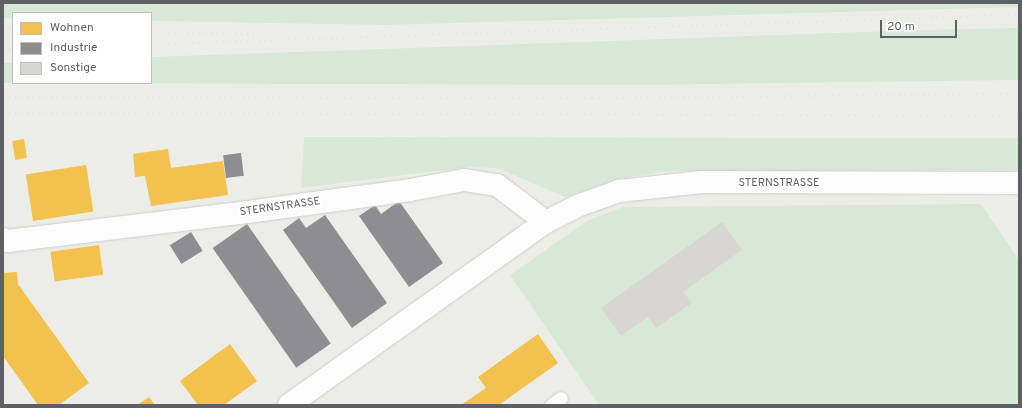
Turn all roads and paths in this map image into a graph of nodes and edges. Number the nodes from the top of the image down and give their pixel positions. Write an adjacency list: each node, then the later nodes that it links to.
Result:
1 (1019, 183): 2 (street, STERNSTRASSE)
2 (546, 222): 3 (street, STERNSTRASSE); 4 (street, STERNSTRASSE)
3 (3, 239)
4 (289, 405)

